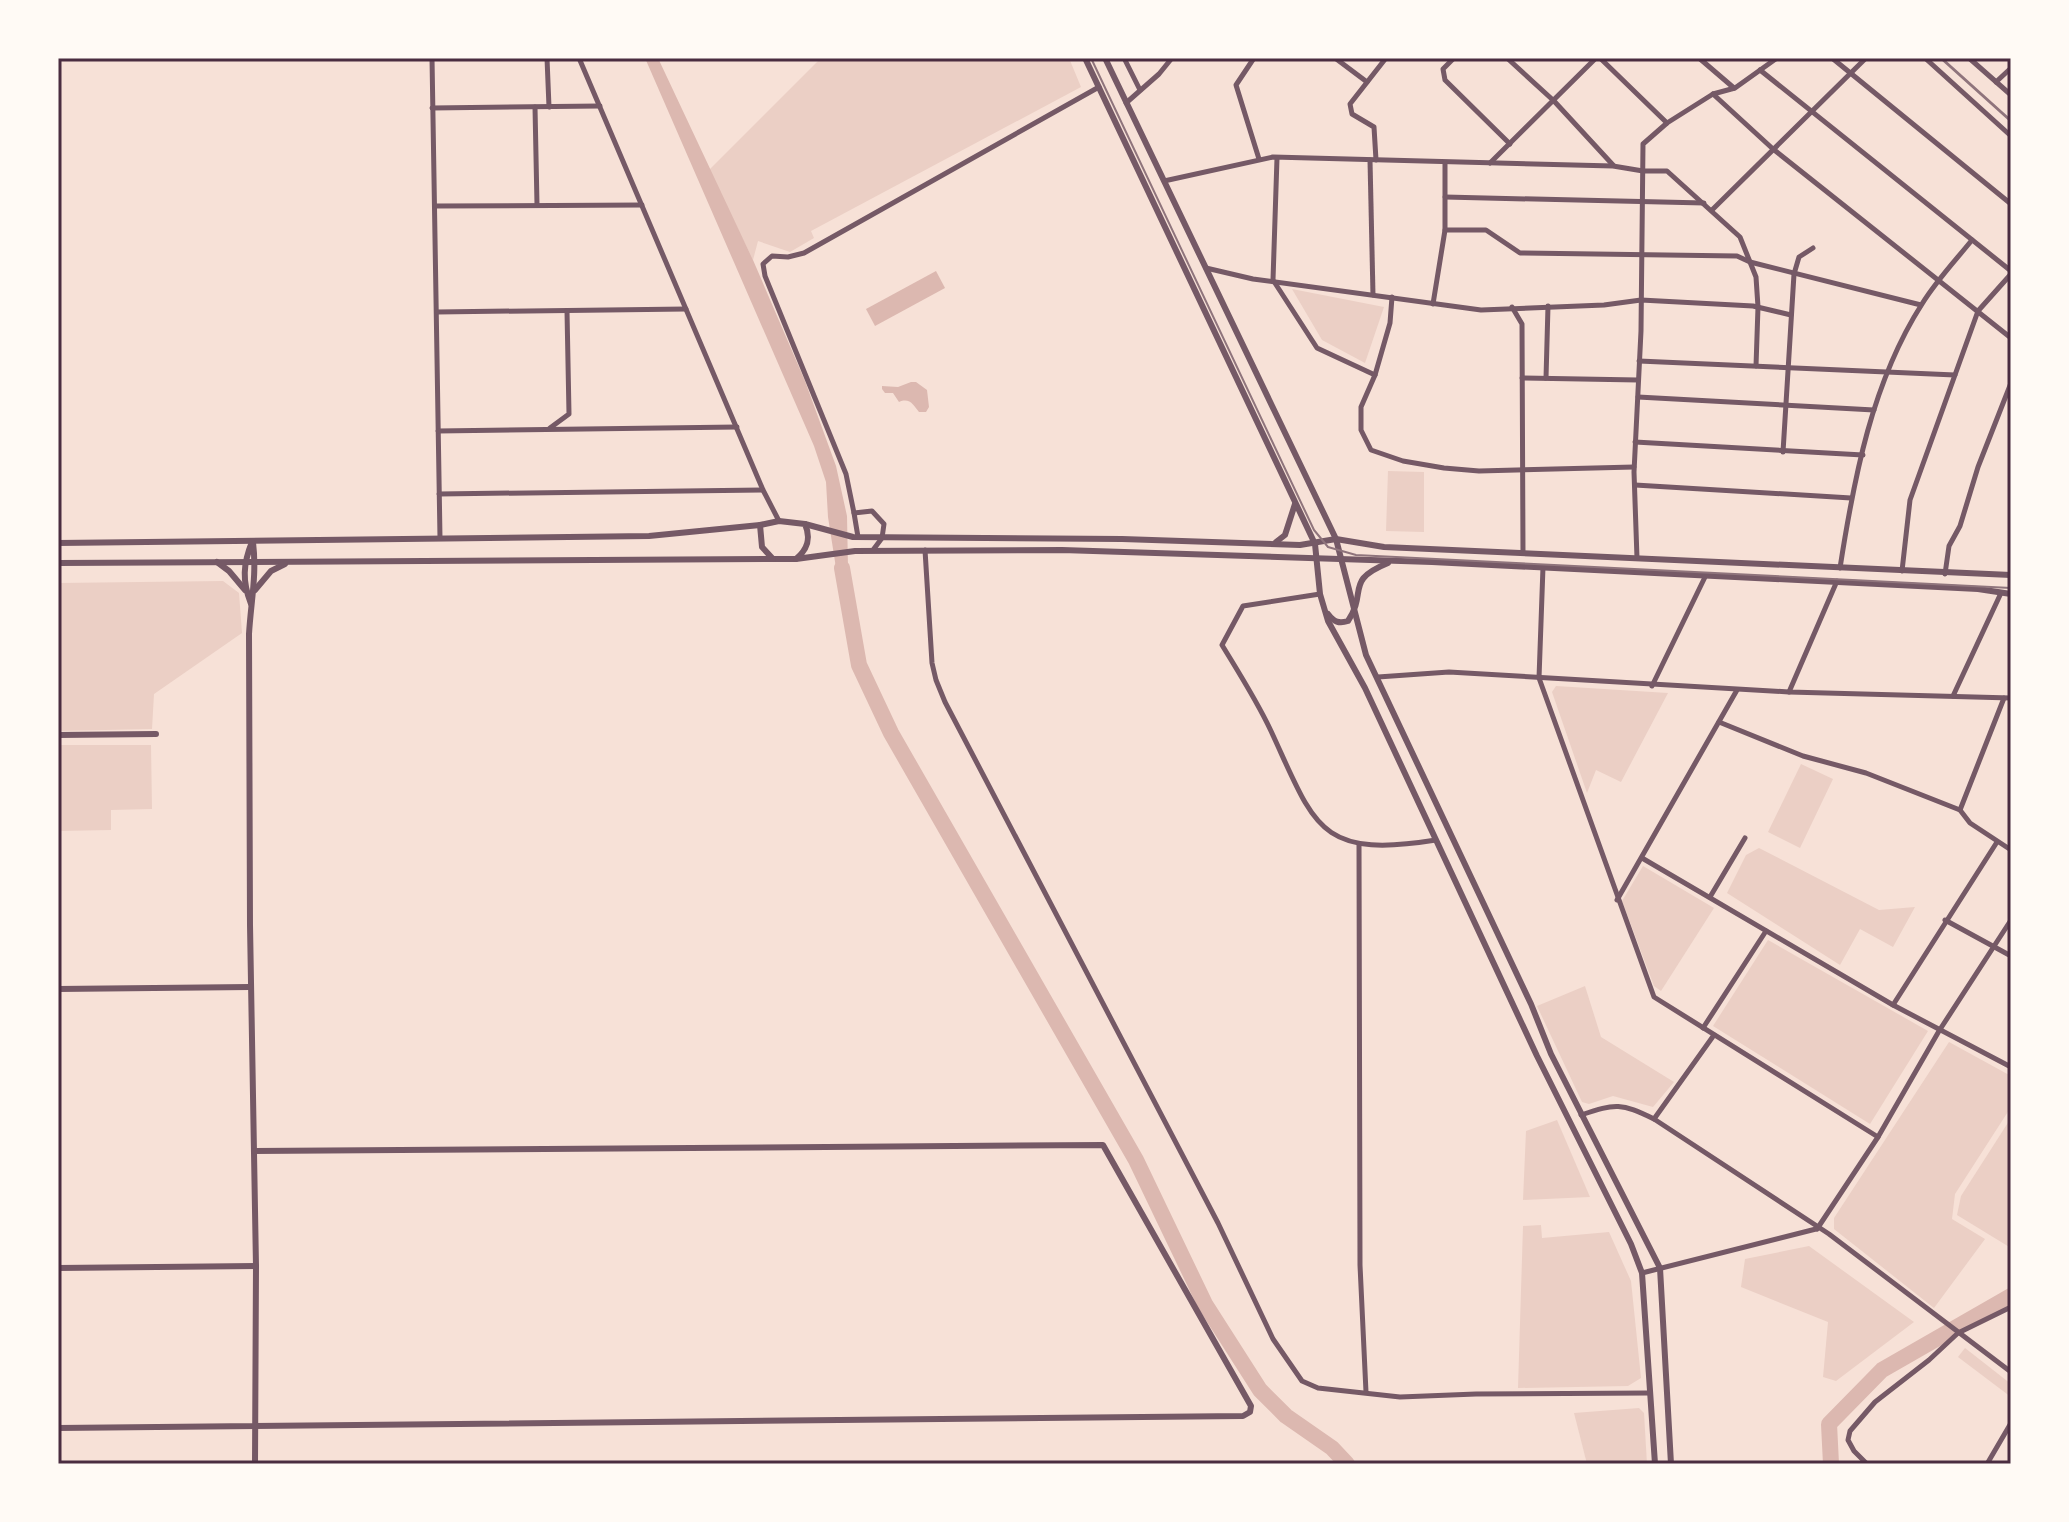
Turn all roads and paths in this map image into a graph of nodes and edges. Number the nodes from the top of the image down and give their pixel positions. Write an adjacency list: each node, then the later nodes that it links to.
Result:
1 (432, 58): 35 (street)
2 (547, 58): 34 (street)
3 (579, 58): 32 (street)
4 (1085, 58): 25 (street)
5 (1105, 58): 31 (street)
6 (1124, 58): 27 (street)
7 (1172, 58): 27 (street)
8 (1254, 58): 42 (street)
9 (1335, 58): 23 (street)
10 (1386, 58): 23 (street)
11 (1454, 58): 39 (street)
12 (1507, 58): 30 (street)
13 (1598, 58): 30 (street); 37 (street)
14 (1699, 58): 26 (street)
15 (1777, 58): 21 (street)
16 (1832, 58): 22 (street)
17 (1866, 58): 22 (street)
18 (1925, 58): 38 (street)
19 (1969, 58): 24 (street)
20 (2011, 68): 24 (street)
21 (1760, 70): 26 (street); 36 (street)
22 (1850, 74): 36 (street); 52 (street)
23 (1367, 82): 43 (street)
24 (1996, 82): 29 (street)
25 (1100, 87): 106 (street); 107 (street)
26 (1735, 88): 28 (street)
27 (1140, 90): 31 (street)
28 (1713, 94): 37 (street); 40 (street)
29 (2011, 95)
30 (1554, 101): 39 (street); 46 (street)
31 (1126, 103): 48 (street)
32 (600, 106): 34 (street); 54 (street)
33 (535, 107): 34 (street); 35 (street); 53 (street)
34 (549, 107)
35 (432, 108): 55 (street)
36 (1811, 111): 40 (street); 58 (street)
37 (1667, 123): 47 (street)
38 (2011, 136)
39 (1510, 144): 45 (street)
40 (1773, 149): 56 (street); 66 (street)
41 (1277, 157): 42 (street); 43 (street); 65 (street)
42 (1259, 159): 48 (street)
43 (1373, 160): 44 (street); 67 (street)
44 (1445, 163): 45 (street); 49 (street)
45 (1490, 163): 46 (street)
46 (1613, 166): 47 (street)
47 (1643, 171): 50 (street); 51 (street)
48 (1163, 181): 62 (street)
49 (1445, 197): 50 (street); 57 (street)
50 (1643, 202): 51 (street); 60 (street)
51 (1705, 203): 56 (street)
52 (2011, 204)
53 (537, 205): 54 (street); 55 (street)
54 (642, 205): 75 (street)
55 (436, 206): 78 (street)
56 (1712, 210): 61 (street)
57 (1445, 230): 60 (street); 70 (street)
58 (1972, 240): 63 (street); 66 (street)
59 (1813, 248): 64 (street)
60 (1643, 253): 61 (street); 69 (street)
61 (1750, 262): 64 (street); 74 (street)
62 (1205, 268): 65 (street); 114 (street)
63 (2011, 272): 77 (street)
64 (1794, 274): 71 (street); 79 (street)
65 (1273, 280): 67 (street); 85 (street)
66 (1938, 281): 71 (street); 77 (street)
67 (1373, 295): 68 (street)
68 (1392, 297): 70 (street); 85 (street)
69 (1641, 300): 72 (street); 74 (street); 81 (street)
70 (1433, 304): 73 (street)
71 (1921, 305): 84 (street)
72 (1548, 306): 73 (street); 88 (street)
73 (1512, 307): 87 (street)
74 (1758, 307): 79 (street); 82 (street)
75 (686, 309): 76 (street); 94 (street)
76 (567, 311): 78 (street); 95 (street)
77 (1978, 311): 80 (street); 86 (street)
78 (437, 312): 96 (street)
79 (1791, 315): 83 (street)
80 (2011, 338)
81 (1639, 361): 82 (street); 89 (street)
82 (1756, 366): 83 (street)
83 (1788, 367): 84 (street); 92 (street)
84 (1887, 371): 86 (street); 93 (street)
85 (1375, 375): 101 (street)
86 (1955, 375): 135 (street)
87 (1522, 378): 88 (street); 101 (street)
88 (1546, 378): 89 (street)
89 (1638, 380): 91 (street)
90 (2011, 383): 137 (street)
91 (1638, 397): 92 (street); 97 (street)
92 (1785, 406): 93 (street); 98 (street)
93 (1874, 410): 99 (street)
94 (737, 427): 95 (street); 103 (street)
95 (547, 429): 96 (street)
96 (438, 431): 104 (street)
97 (1635, 442): 98 (street); 100 (street)
98 (1783, 452): 99 (street)
99 (1863, 455): 105 (street)
100 (1634, 467): 101 (street); 102 (street)
101 (1522, 468): 121 (street)
102 (1635, 485): 105 (street); 122 (street)
103 (763, 490): 104 (street); 108 (street)
104 (439, 494): 112 (street)
105 (1851, 498): 134 (street)
106 (1295, 504): 117 (street); 118 (street)
107 (854, 513): 111 (street); 113 (street)
108 (779, 521): 109 (street); 110 (street)
109 (805, 524): 111 (street); 124 (street)
110 (760, 525): 112 (street); 123 (street)
111 (856, 537): 113 (street)
112 (440, 538): 115 (street)
113 (882, 538): 117 (street); 119 (street)
114 (1336, 539): 118 (street); 121 (street); 126 (street)
115 (253, 542): 116 (street); 129 (street); 130 (street)
116 (58, 543)
117 (1275, 543): 118 (street)
118 (1315, 544): 125 (street)
119 (873, 550): 120 (street); 124 (street)
120 (925, 550): 125 (street); 191 (street)
121 (1523, 553): 122 (street)
122 (1637, 558): 134 (street)
123 (773, 559): 124 (street); 131 (street)
124 (796, 559)
125 (1318, 560): 126 (street); 143 (street)
126 (1340, 560): 127 (street); 147 (street)
127 (1393, 561): 133 (street); 147 (street)
128 (217, 562): 129 (street); 132 (street); 141 (street)
129 (244, 562): 130 (street); 141 (street)
130 (255, 562): 131 (street); 140 (street)
131 (289, 562): 140 (street)
132 (58, 563)
133 (1543, 567): 136 (street); 149 (street)
134 (1840, 568): 135 (street)
135 (1902, 572): 137 (street)
136 (1707, 574): 139 (street); 150 (street)
137 (1945, 574): 138 (street)
138 (2011, 575)
139 (1837, 581): 142 (street); 152 (street)
140 (255, 590): 145 (street)
141 (246, 591): 145 (street)
142 (2001, 593): 144 (street); 153 (street)
143 (1320, 594): 146 (street); 162 (street)
144 (2011, 594)
145 (251, 604): 172 (street)
146 (1325, 612): 147 (street); 160 (street)
147 (1354, 612): 148 (street)
148 (1378, 677): 149 (street); 179 (street)
149 (1539, 678): 150 (street); 166 (street)
150 (1652, 686): 151 (street)
151 (1737, 690): 152 (street); 155 (street)
152 (1789, 692): 153 (street)
153 (1953, 696): 154 (street)
154 (2008, 698): 158 (street)
155 (1719, 722): 158 (street); 164 (street)
156 (156, 734): 157 (street)
157 (58, 735)
158 (1960, 810): 161 (street)
159 (1745, 838): 165 (street)
160 (1436, 840): 162 (street); 187 (street)
161 (1997, 842): 163 (street); 167 (street)
162 (1359, 844): 191 (street)
163 (2011, 850)
164 (1642, 858): 165 (street); 166 (street)
165 (1710, 897): 169 (street)
166 (1617, 900): 175 (street)
167 (1945, 920): 170 (street); 174 (street)
168 (2011, 920): 170 (street)
169 (1766, 931): 174 (street); 175 (street)
170 (1994, 946): 171 (street); 176 (street)
171 (2011, 956)
172 (250, 987): 173 (street); 182 (street)
173 (58, 989)
174 (1893, 1005): 176 (street)
175 (1703, 1028): 177 (street)
176 (1939, 1031): 178 (street); 181 (street)
177 (1714, 1035): 180 (street); 181 (street)
178 (2011, 1067)
179 (1581, 1115): 180 (street); 186 (street)
180 (1654, 1119): 183 (street)
181 (1878, 1137): 183 (street)
182 (254, 1151): 184 (street); 195 (street)
183 (1817, 1229): 186 (street); 189 (street)
184 (256, 1266): 185 (street); 195 (street)
185 (58, 1268)
186 (1660, 1268): 187 (street); 198 (street)
187 (1642, 1273): 192 (street)
188 (2011, 1307): 189 (street)
189 (1958, 1333): 190 (street); 199 (street)
190 (2011, 1372)
191 (1366, 1392): 192 (street)
192 (1649, 1393): 197 (street)
193 (2011, 1423): 200 (street)
194 (58, 1428): 195 (street)
195 (254, 1428): 196 (street)
196 (255, 1464)
197 (1655, 1464)
198 (1671, 1464)
199 (1867, 1464)
200 (1987, 1464)

